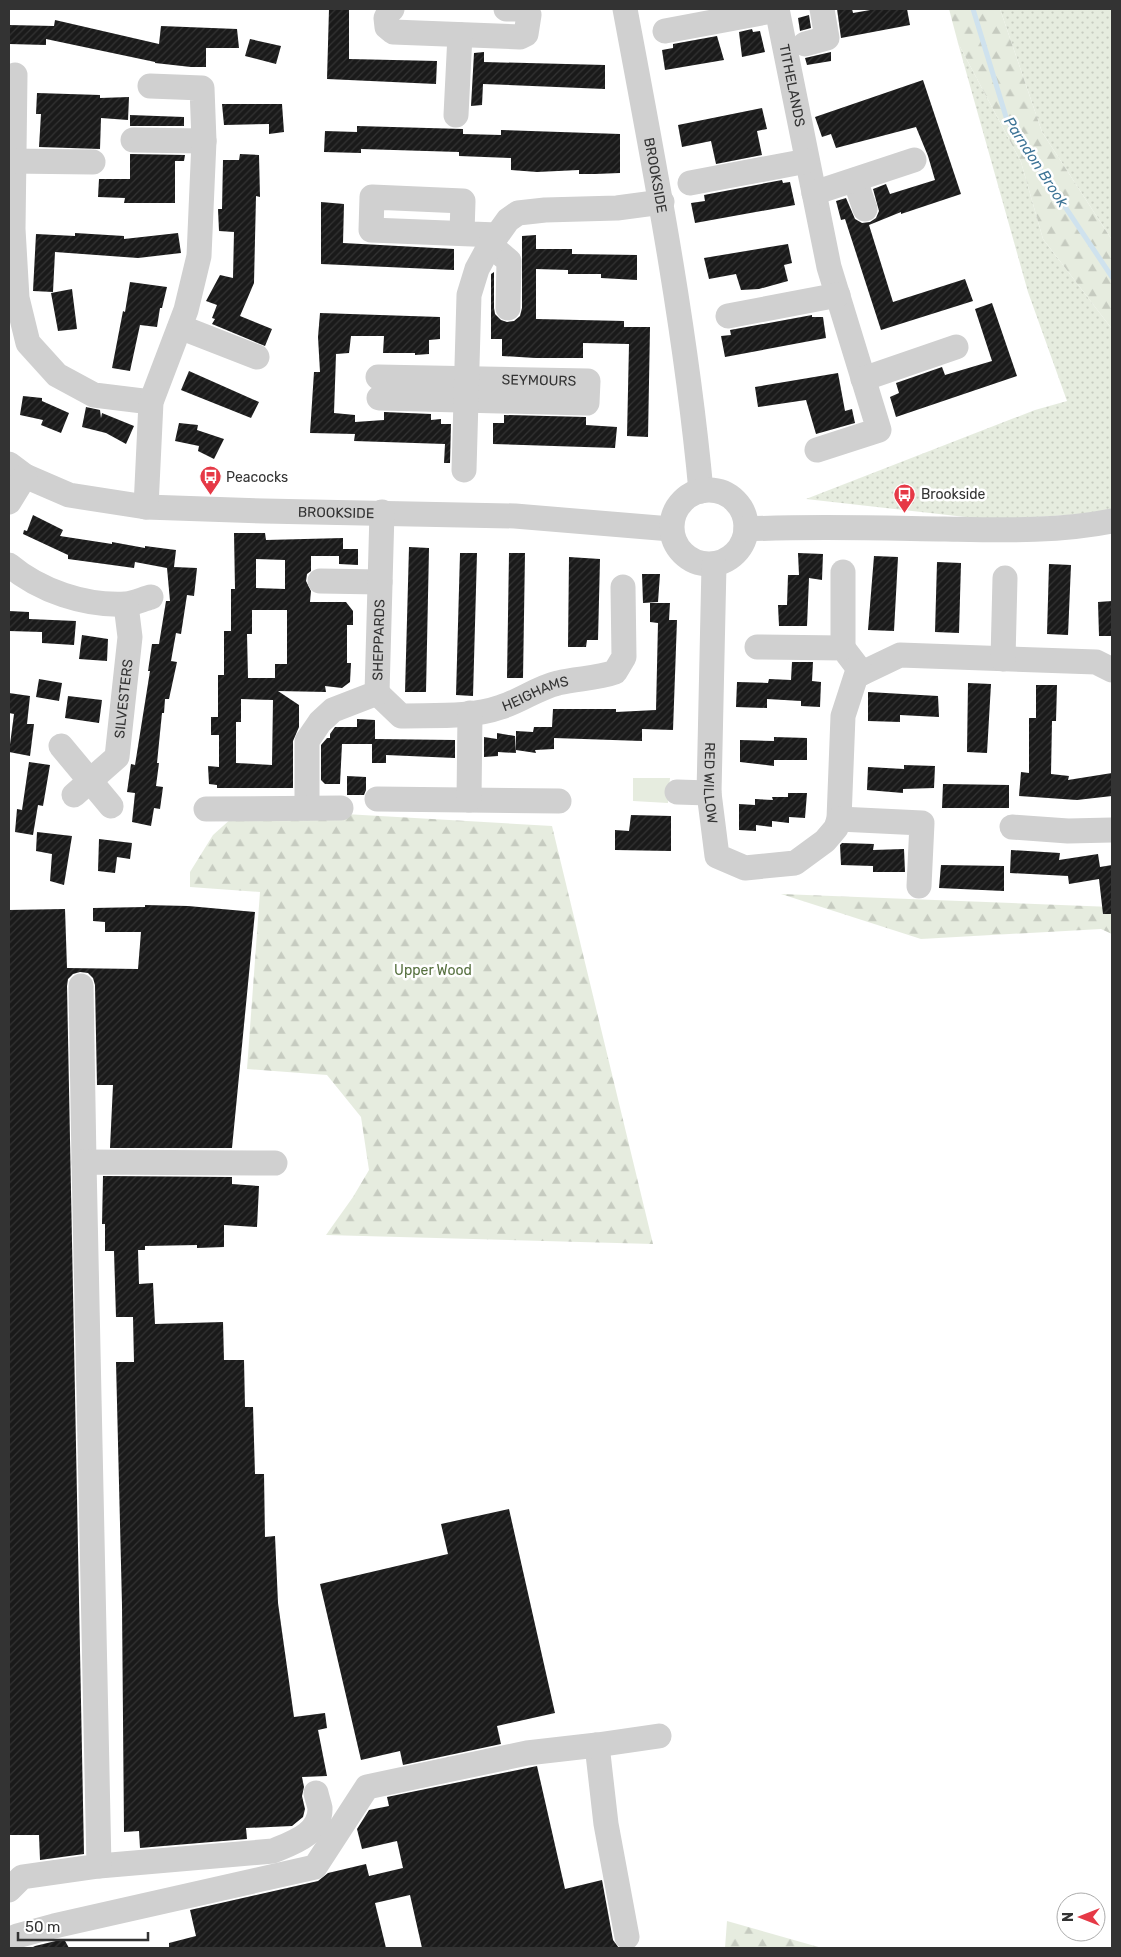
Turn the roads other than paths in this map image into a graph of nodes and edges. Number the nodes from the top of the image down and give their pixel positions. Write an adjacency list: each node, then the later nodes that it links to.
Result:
1 (392, 9): 7 (street)
2 (506, 9): 7 (street)
3 (625, 9): 21 (street, BROOKSIDE)
4 (777, 9): 6 (street, TITHELANDS); 16 (street, TITHELANDS)
5 (822, 9): 8 (street)
6 (665, 31)
7 (460, 35): 11 (street)
8 (805, 44)
9 (15, 74): 15 (street)
10 (150, 86): 13 (street)
11 (456, 115)
12 (133, 140): 13 (street)
13 (204, 141): 30 (street)
14 (914, 160): 18 (street)
15 (11, 161): 17 (street); 36 (street)
16 (807, 161): 19 (street); 20 (street, TITHELANDS)
17 (93, 162)
18 (855, 180): 20 (street); 22 (street)
19 (690, 183)
20 (814, 193): 27 (street, TITHELANDS)
21 (662, 202): 24 (street); 40 (street, BROOKSIDE)
22 (865, 209)
23 (462, 233): 24 (street)
24 (494, 240): 25 (street); 26 (street)
25 (474, 277): 26 (street); 35 (street)
26 (509, 277): 28 (street)
27 (838, 295): 29 (street); 33 (street, TITHELANDS)
28 (508, 308)
29 (728, 316)
30 (180, 326): 32 (street); 36 (street)
31 (956, 347): 33 (street)
32 (257, 356)
33 (863, 379): 37 (street, TITHELANDS)
34 (379, 388): 35 (street)
35 (466, 389): 39 (street)
36 (151, 402): 42 (street)
37 (817, 450)
38 (17, 470): 41 (street); 42 (street, BROOKSIDE)
39 (464, 470)
40 (701, 491): 45 (street); 46 (street)
41 (9, 502)
42 (146, 506): 43 (street, BROOKSIDE)
43 (382, 512): 45 (street, BROOKSIDE); 52 (street, SHEPPARDS)
44 (1112, 521): 46 (street)
45 (671, 529): 47 (street)
46 (746, 529): 47 (street)
47 (714, 564): 66 (street, RED WILLOW)
48 (9, 565): 55 (street)
49 (843, 572): 57 (street)
50 (1005, 578): 58 (street)
51 (320, 581): 52 (street, SHEPPARDS)
52 (380, 582): 61 (street, SHEPPARDS)
53 (623, 587): 62 (street, HEIGHAMS)
54 (151, 597): 55 (street)
55 (126, 604): 64 (street, SILVESTERS)
56 (757, 647): 57 (street)
57 (843, 648): 60 (street)
58 (1003, 658): 59 (street); 60 (street)
59 (1112, 670)
60 (862, 673): 74 (street, RED WILLOW)
61 (377, 693): 62 (street, HEIGHAMS); 71 (street, SHEPPARDS)
62 (470, 713): 68 (street)
63 (61, 746): 64 (street)
64 (82, 788): 70 (street)
65 (677, 792): 66 (street)
66 (709, 793): 74 (street, RED WILLOW)
67 (378, 799): 68 (street)
68 (469, 800): 69 (street)
69 (559, 800)
70 (110, 806)
71 (307, 808): 72 (street); 73 (street)
72 (341, 808)
73 (206, 809)
74 (839, 819): 77 (street)
75 (1012, 826): 76 (street)
76 (1112, 830)
77 (919, 886)
78 (81, 986): 79 (street)
79 (84, 1162): 80 (street); 84 (street)
80 (275, 1163)
81 (659, 1736): 82 (street)
82 (597, 1745): 86 (street); 87 (street)
83 (316, 1793): 84 (street)
84 (99, 1866): 85 (street)
85 (9, 1890)
86 (627, 1936)
87 (9, 1946)

